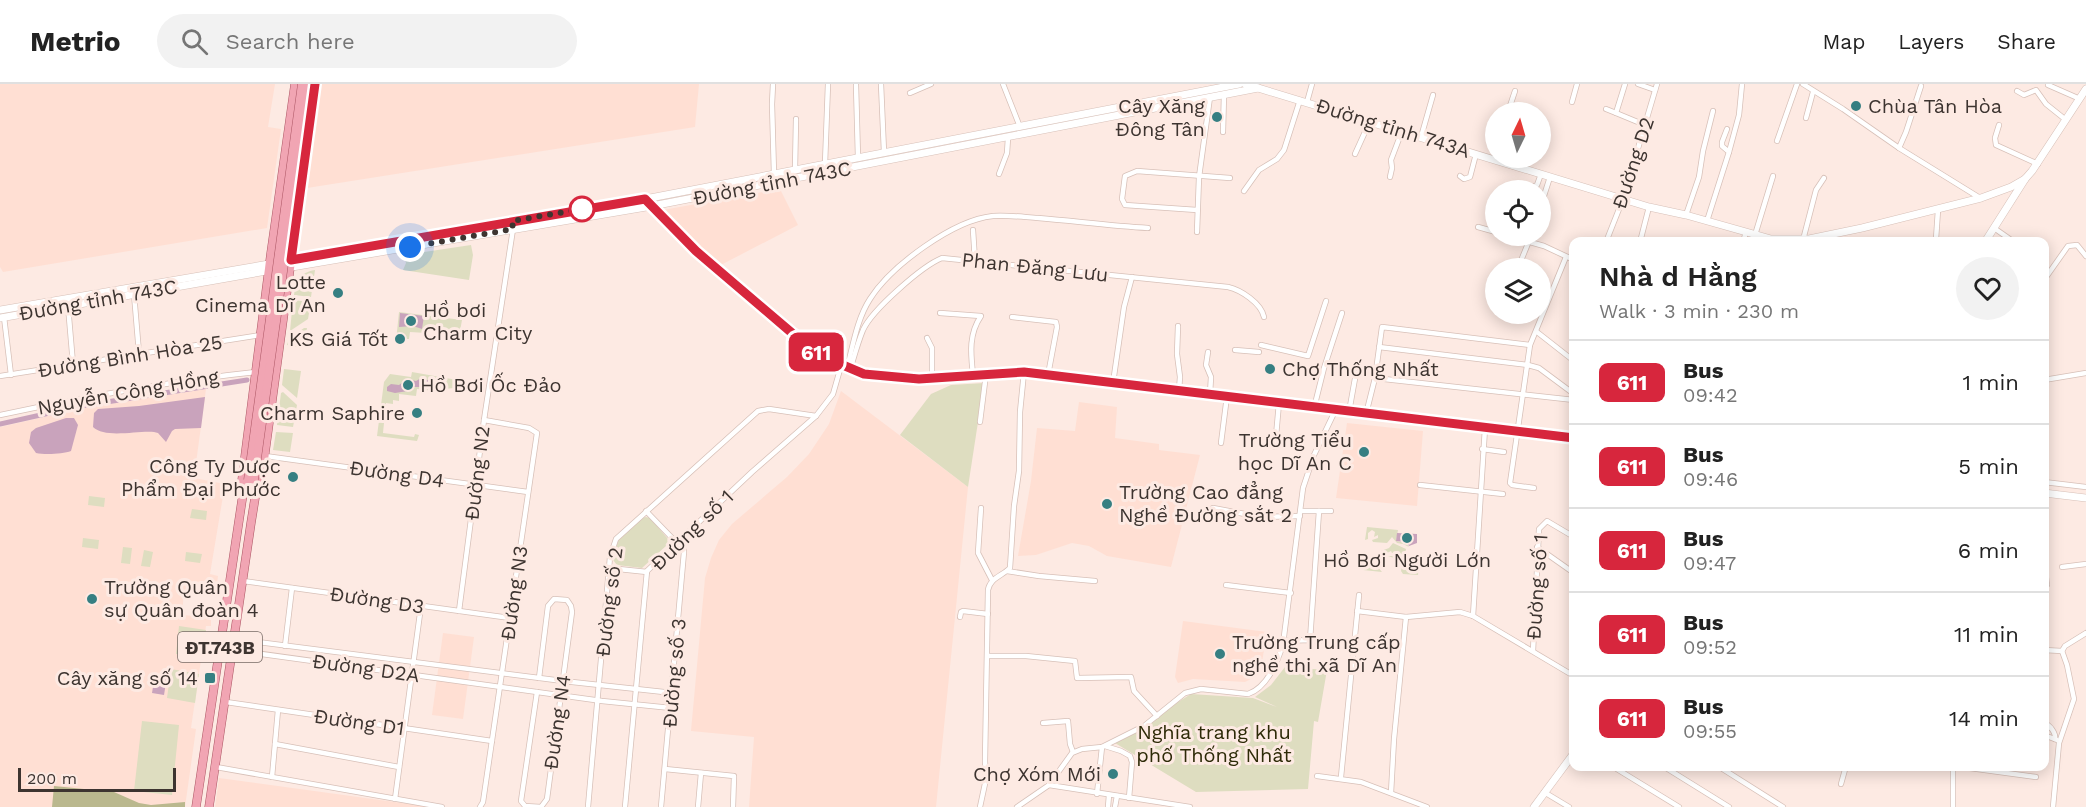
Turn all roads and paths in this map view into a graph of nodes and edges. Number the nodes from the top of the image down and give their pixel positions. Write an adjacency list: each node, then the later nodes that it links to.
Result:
1 (295, 84): 113 (main road, ĐT.743B)
2 (302, 84): 175 (main road, ĐT.743B, bridge)
3 (309, 84): 175 (main road, ĐT.743B, bridge)
4 (315, 84): 112 (main road, ĐT.743B)
5 (773, 84): 64 (street)
6 (828, 84): 60 (street)
7 (881, 84): 54 (street)
8 (929, 84): 29 (street)
9 (1003, 84): 46 (street)
10 (1239, 84): 25 (main road, Đường tỉnh 743C)
11 (1245, 84): 23 (main road, Đường tỉnh 743A)
12 (1312, 84): 32 (street)
13 (1577, 84): 35 (street)
14 (1625, 84): 39 (street)
15 (1638, 84): 22 (street)
16 (1742, 84): 55 (street)
17 (1797, 84): 52 (street)
18 (1803, 84): 28 (street)
19 (856, 85): 59 (street)
20 (2048, 85): 33 (street)
21 (1921, 86): 53 (street)
22 (1656, 87): 44 (street, Đường D2)
23 (1258, 88): 25 (main road, Đường tỉnh 743C); 32 (main road, Đường tỉnh 743A)
24 (2086, 89): 33 (main road, Đường tỉnh 743A)
25 (1225, 90): 31 (main road, Đường tỉnh 743C); 46 (main road, Đường tỉnh 743C); 49 (street)
26 (1515, 91): 34 (street)
27 (2018, 91): 42 (street)
28 (1813, 92): 40 (street); 53 (street)
29 (910, 93)
30 (1433, 95): 50 (street)
31 (1210, 97): 51 (main road, Đường tỉnh 743C); 69 (street)
32 (1304, 101): 43 (main road, Đường tỉnh 743A); 77 (street)
33 (2079, 101): 37 (main road); 42 (main road, Đường tỉnh 743A)
34 (1511, 102)
35 (1572, 102)
36 (1606, 110): 39 (street)
37 (2086, 110)
38 (1713, 111): 85 (street)
39 (1616, 113): 44 (street)
40 (1806, 118)
41 (796, 119): 63 (street)
42 (2066, 120): 61 (main road, Đường tỉnh 743A)
43 (1370, 121): 48 (main road, Đường tỉnh 743A); 56 (street)
44 (1645, 125): 80 (street, Đường D2)
45 (1999, 125): 61 (street)
46 (1020, 127): 54 (main road, Đường tỉnh 743C)
47 (1727, 129): 55 (street)
48 (1402, 131): 50 (main road, Đường tỉnh 743A); 70 (street)
49 (1223, 132)
50 (1421, 137): 57 (main road, Đường tỉnh 743A)
51 (1008, 138): 65 (street); 81 (main road, Đường tỉnh 743C)
52 (1777, 141)
53 (1899, 148): 78 (street)
54 (884, 152): 59 (main road, Đường tỉnh 743C)
55 (1729, 152): 87 (street)
56 (1355, 154)
57 (1476, 154): 58 (main road, Đường tỉnh 743A); 67 (street)
58 (1485, 156)
59 (858, 158): 60 (main road, Đường tỉnh 743C)
60 (825, 164): 63 (main road, Đường tỉnh 743C)
61 (2038, 164): 76 (main road, Đường tỉnh 743A)
62 (1523, 168): 66 (main road, Đường tỉnh 743A)
63 (795, 170): 64 (main road, Đường tỉnh 743C)
64 (774, 174): 79 (main road, Đường tỉnh 743C)
65 (999, 174)
66 (1541, 174): 71 (main road, Đường tỉnh 743A); 74 (street)
67 (1460, 176)
68 (1773, 176): 96 (street)
69 (1199, 177): 72 (street); 83 (street); 83 (street)
70 (1390, 177)
71 (1550, 177): 75 (street); 80 (main road, Đường tỉnh 743A)
72 (1230, 178)
73 (1824, 178): 101 (street)
74 (1538, 180)
75 (1549, 180)
76 (2025, 180): 78 (main road, Đường tỉnh 743A); 90 (main road)
77 (1244, 191)
78 (1981, 198): 84 (main road, Đường tỉnh 743A)
79 (645, 199): 81 (main road); 86 (main road, Đường tỉnh 743C)
80 (1623, 199): 82 (main road, Đường tỉnh 743A); 97 (street, Đường D2)
81 (652, 206): 91 (main road, Đường tỉnh 743C); 138 (main road)
82 (1649, 207): 85 (main road, Đường tỉnh 743A); 98 (street)
83 (1197, 210): 94 (street)
84 (1938, 210): 102 (main road, Đường tỉnh 743A); 103 (street)
85 (1686, 215): 87 (main road, Đường tỉnh 743A)
86 (512, 221): 91 (main road); 107 (main road, Đường tỉnh 743C)
87 (1707, 221): 95 (main road, Đường tỉnh 743A)
88 (1478, 227): 92 (street)
89 (1148, 228): 138 (street)
90 (1994, 228): 104 (main road); 105 (street)
91 (513, 229): 107 (main road, Đường tỉnh 743C); 165 (street, Đường N2)
92 (1485, 229)
93 (973, 230): 111 (street)
94 (1197, 232)
95 (1746, 232): 96 (main road, Đường tỉnh 743A); 99 (street)
96 (1755, 235): 100 (main road, Đường tỉnh 743A)
97 (1608, 237)
98 (1641, 237)
99 (1744, 237)
100 (1761, 237)
101 (1804, 237)
102 (1837, 237)
103 (1936, 237)
104 (1988, 237)
105 (2007, 237)
106 (1543, 246): 109 (street)
107 (389, 247): 112 (main road, Đường tỉnh 743C)
108 (2086, 256): 114 (street)
109 (1566, 257): 110 (street); 125 (street)
110 (1569, 258)
111 (975, 261): 115 (street, Phan Đăng Lưu); 138 (street, Phan Đăng Lưu)
112 (291, 264): 113 (main road, Đường tỉnh 743C); 174 (main road, ĐT.743B)
113 (269, 267): 116 (main road, Đường tỉnh 743C); 126 (main road, ĐT.743B)
114 (2049, 273)
115 (1132, 277): 123 (street, Phan Đăng Lưu); 151 (street)
116 (138, 291): 118 (main road, Đường tỉnh 743C); 119 (main road, Đường tỉnh 743C); 134 (street)
117 (1326, 301): 128 (street)
118 (68, 306): 119 (main road, Đường tỉnh 743C); 136 (street)
119 (2, 313): 144 (street)
120 (940, 313): 145 (street)
121 (1342, 313): 159 (street)
122 (1012, 317): 146 (street)
123 (1264, 317)
124 (1178, 326): 152 (street)
125 (1537, 332): 129 (street); 135 (street)
126 (261, 335): 134 (street, Đường Bình Hòa 25); 139 (main road, ĐT.743B)
127 (927, 338): 148 (street)
128 (1261, 345)
129 (1530, 345): 130 (street); 137 (street)
130 (1379, 347): 137 (street); 149 (street)
131 (1235, 350): 133 (street)
132 (1208, 352): 155 (street)
133 (1259, 352)
134 (139, 353): 136 (street, Đường Bình Hòa 25)
135 (1569, 357)
136 (74, 364): 144 (street, Đường Bình Hòa 25)
137 (1528, 365): 153 (street); 154 (street)
138 (846, 368): 148 (main road); 164 (street, Đường số 1)
139 (256, 372): 163 (street, Nguyễn Công Hồng); 175 (main road, ĐT.743B)
140 (1024, 372): 143 (main road); 146 (main road); 200 (street)
141 (1356, 373): 161 (street)
142 (2086, 373): 150 (street)
143 (986, 374): 145 (main road); 166 (street)
144 (11, 375): 147 (street, Đường Bình Hòa 25)
145 (973, 375): 148 (main road)
146 (1048, 375): 151 (main road)
147 (0, 376)
148 (932, 378)
149 (1375, 378): 154 (street); 162 (street)
150 (2049, 379)
151 (1113, 383): 152 (main road)
152 (1179, 390): 155 (main road)
153 (1569, 390)
154 (1522, 393): 157 (street); 168 (street)
155 (1210, 394): 156 (main road)
156 (1227, 396): 158 (main road); 170 (street)
157 (1569, 399)
158 (1279, 403): 159 (main road); 171 (street)
159 (1314, 408): 160 (main road)
160 (1335, 411): 161 (main road); 191 (street)
161 (1349, 412): 162 (main road)
162 (1366, 414): 167 (main road)
163 (0, 415)
164 (816, 416): 188 (street, Đường số 2); 194 (street, Đường số 1)
165 (484, 420): 177 (street, Đường N2); 183 (street, Đường N3)
166 (980, 422)
167 (1485, 428): 168 (main road); 172 (street)
168 (1516, 431): 169 (main road); 180 (street)
169 (1569, 437)
170 (1221, 443)
171 (1275, 447)
172 (1482, 449): 173 (street); 181 (street)
173 (1504, 452)
174 (265, 456): 177 (street, Đường D4); 182 (main road, ĐT.743B)
175 (249, 482): 182 (main road, ĐT.743B); 281 (main road, ĐT.743B)
176 (2049, 483): 179 (street)
177 (476, 485): 183 (street, Đường D4); 210 (street, Đường N2)
178 (1420, 485): 181 (street)
179 (2086, 487)
180 (1534, 488)
181 (1480, 490): 184 (street); 213 (street)
182 (256, 492): 203 (main road, ĐT.743B)
183 (528, 492): 216 (street, Đường N3)
184 (1503, 494)
185 (2049, 494): 186 (main road)
186 (2086, 498)
187 (981, 508): 202 (street)
188 (646, 511): 194 (street); 198 (street, Đường số 2)
189 (1320, 511): 190 (street); 191 (street); 219 (street)
190 (1331, 511)
191 (1300, 513): 192 (street); 207 (street)
192 (1214, 520)
193 (1569, 534): 195 (street, Đường số 1)
194 (676, 542): 201 (street, Đường số 1); 240 (street, Đường số 3)
195 (1537, 547): 199 (street); 226 (street, Đường số 1)
196 (2086, 564): 197 (street)
197 (2062, 567)
198 (609, 568): 201 (street); 236 (street, Đường số 2)
199 (1569, 569)
200 (1007, 571): 202 (street); 204 (street)
201 (647, 572): 238 (street, Đường số 1)
202 (992, 580): 212 (street)
203 (243, 581): 206 (street, Đường D3); 218 (main road, ĐT.743B)
204 (1095, 581)
205 (1226, 585): 207 (street)
206 (292, 588): 209 (street, Đường D3); 222 (street)
207 (1291, 593): 220 (street)
208 (1359, 595): 211 (street)
209 (421, 606): 210 (street, Đường D3); 230 (street)
210 (459, 611): 216 (street, Đường D3)
211 (1357, 611): 215 (street); 221 (street)
212 (988, 614): 214 (street); 228 (street)
213 (1473, 616): 215 (street); 226 (street)
214 (960, 617)
215 (1406, 617): 275 (street)
216 (510, 618): 231 (street, Đường N3)
217 (2086, 633): 227 (street)
218 (235, 639): 222 (street, Đường D2A); 224 (main road, ĐT.743B)
219 (1310, 640): 220 (street); 221 (street)
220 (1283, 641): 247 (street)
221 (1354, 644): 270 (street)
222 (285, 646): 223 (street, Đường D2A)
223 (307, 648): 229 (street); 230 (street, Đường D2A)
224 (233, 650): 229 (street, Đường D2A); 243 (main road, ĐT.743B)
225 (2049, 650): 227 (street)
226 (1533, 651): 232 (street)
227 (2062, 651): 252 (street)
228 (988, 656): 247 (street); 290 (street)
229 (305, 660): 233 (street, Đường D2A)
230 (412, 662): 231 (street, Đường D2A); 233 (street)
231 (502, 673): 234 (street, Đường D2A); 237 (street, Đường N3)
232 (1569, 673)
233 (411, 674): 237 (street, Đường D2A); 250 (street)
234 (539, 678): 235 (street, Đường D2A); 235 (street, Đường N4)
235 (563, 681): 236 (street, Đường D2A); 241 (street, Đường N4)
236 (600, 686): 238 (street, Đường D2A); 242 (street, Đường số 2)
237 (500, 687): 239 (street, Đường D2A); 253 (street, Đường N3)
238 (636, 690): 240 (street, Đường D2A); 244 (street, Đường số 1)
239 (537, 692): 241 (street, Đường D2A); 241 (street, Đường N4)
240 (673, 693): 245 (street, Đường số 3)
241 (562, 695): 242 (street, Đường D2A)
242 (598, 700): 244 (street, Đường D2A); 285 (street, Đường số 2)
243 (226, 702): 246 (street, Đường D1); 258 (main road, ĐT.743B)
244 (635, 704): 245 (street, Đường D2A); 286 (street, Đường số 1)
245 (671, 708): 260 (street, Đường số 3)
246 (279, 710): 250 (street, Đường D1); 254 (street)
247 (1157, 716): 255 (street)
248 (1043, 723): 256 (street)
249 (2049, 725): 252 (street)
250 (404, 728): 253 (street, Đường D1); 259 (street)
251 (2049, 737): 252 (street)
252 (2057, 740): 302 (street)
253 (492, 741): 284 (street, Đường N3)
254 (275, 744): 259 (street); 269 (street)
255 (1103, 746): 256 (street); 276 (street); 279 (street)
256 (1074, 752): 273 (street)
257 (1569, 760): 274 (main road)
258 (216, 767): 269 (street); 282 (main road, ĐT.743B)
259 (399, 767): 280 (street)
260 (665, 769): 267 (street); 287 (street, Đường số 3)
261 (1620, 771): 298 (street)
262 (1671, 771): 299 (street)
263 (1726, 771): 300 (street)
264 (1845, 771): 272 (street)
265 (1954, 771): 301 (street)
266 (1991, 771): 271 (street)
267 (701, 773): 288 (street); 289 (street)
268 (1317, 776): 270 (street)
269 (272, 777): 280 (street)
270 (1341, 777): 275 (street)
271 (2036, 777)
272 (1841, 784)
273 (1049, 785): 276 (street); 291 (street)
274 (1544, 792): 296 (main road); 297 (street)
275 (1391, 793): 295 (street)
276 (1096, 794): 277 (street)
277 (1109, 795): 278 (street); 292 (street)
278 (1117, 796): 279 (street); 293 (street)
279 (1129, 798): 294 (street)
280 (395, 799): 283 (street)
281 (196, 807)
282 (209, 807)
283 (442, 807)
284 (480, 807)
285 (588, 807)
286 (625, 807)
287 (662, 807)
288 (698, 807)
289 (733, 807)
290 (980, 807)
291 (1017, 807)
292 (1108, 807)
293 (1115, 807)
294 (1190, 807)
295 (1427, 807)
296 (1534, 807)
297 (1569, 807)
298 (1679, 807)
299 (1729, 807)
300 (1783, 807)
301 (1953, 807)
302 (2053, 807)

